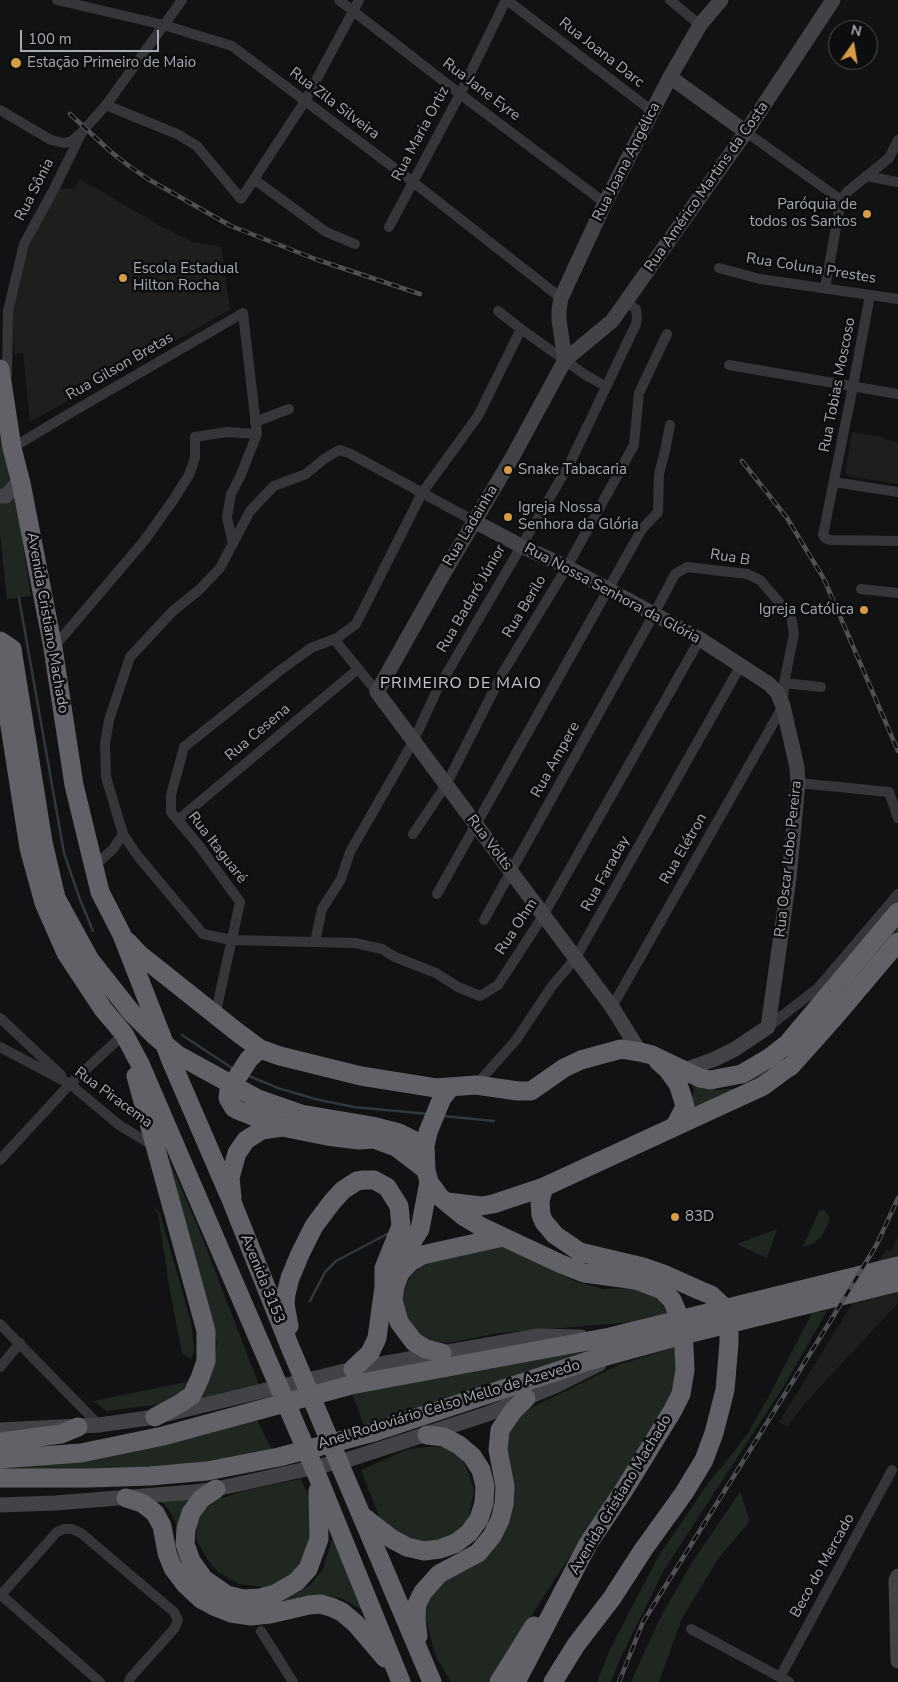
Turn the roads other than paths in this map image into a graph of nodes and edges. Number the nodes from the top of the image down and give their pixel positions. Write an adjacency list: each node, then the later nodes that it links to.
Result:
1 (57, 0): 10 (street, Rua Zila Silveira)
2 (182, 0): 10 (street, Rua Sônia)
3 (339, 0): 9 (street, Rua Jane Eyre)
4 (359, 0): 9 (street)
5 (506, 0): 13 (street, Rua Maria Ortiz); 17 (street, Rua Joana Darc)
6 (670, 0): 11 (street)
7 (721, 0): 11 (street, Rua Joana Angélica)
8 (833, 0): 19 (street, Rua Américo Martins da Costa)
9 (353, 12): 13 (street, Rua Jane Eyre); 14 (street)
10 (164, 25): 14 (street, Rua Zila Silveira); 15 (street, Rua Sônia)
11 (700, 25): 12 (street, Rua Joana Angélica)
12 (670, 77): 17 (street, Rua Joana Angélica); 19 (street)
13 (460, 94): 25 (street, Rua Maria Ortiz); 28 (street, Rua Jane Eyre)
14 (305, 101): 24 (street); 25 (street, Rua Zila Silveira)
15 (106, 105): 18 (street, Rua Sônia); 24 (street)
16 (0, 110): 20 (street, Rua Sônia)
17 (652, 112): 28 (street, Rua Joana Angélica)
18 (82, 132): 20 (street, Rua Sônia); 22 (street, Rua Sônia)
19 (746, 132): 27 (street); 36 (street, Rua Américo Martins da Costa)
20 (51, 140): 22 (street)
21 (898, 140): 23 (street)
22 (63, 168): 49 (street, Rua Sônia)
23 (866, 176): 26 (street); 27 (street)
24 (255, 180): 30 (street)
25 (412, 182): 29 (street, Rua Maria Ortiz); 34 (street, Rua Zila Silveira)
26 (898, 182)
27 (841, 200): 32 (street)
28 (606, 203): 34 (street, Rua Joana Angélica)
29 (389, 227)
30 (355, 244)
31 (719, 268): 32 (street, Rua Coluna Prestes)
32 (826, 288): 33 (street, Rua Coluna Prestes)
33 (870, 294): 35 (street, Rua Coluna Prestes); 46 (street, Rua Tobias Moscoso)
34 (561, 298): 39 (street, Rua Joana Angélica)
35 (898, 299)
36 (626, 302): 41 (street, Rua Américo Martins da Costa); 45 (street, Rua Badaró Júnior)
37 (498, 311): 38 (street)
38 (521, 329): 42 (street); 58 (street)
39 (560, 334): 41 (street); 42 (street, Rua Joana Angélica)
40 (667, 334): 64 (street, Rua Berilo)
41 (583, 345): 42 (street, Rua Américo Martins da Costa)
42 (565, 360): 45 (street); 60 (street, Rua Ladainha)
43 (729, 365): 46 (street)
44 (0, 369): 49 (highway, Avenida Cristiano Machado)
45 (606, 386): 63 (street, Rua Badaró Júnior)
46 (854, 386): 47 (street); 56 (street, Rua Tobias Moscoso)
47 (898, 394)
48 (289, 409): 50 (street)
49 (6, 413): 53 (highway, Avenida Cristiano Machado)
50 (255, 422): 52 (street); 53 (street, Rua Gilson Bretas)
51 (670, 425): 65 (street)
52 (256, 434): 62 (street); 73 (street)
53 (12, 448): 55 (highway, Avenida Cristiano Machado)
54 (349, 454): 58 (street, Rua Nossa Senhora da Glória); 62 (street, Rua Ohm)
55 (20, 480): 59 (street); 73 (highway, Avenida Cristiano Machado)
56 (834, 482): 57 (street); 61 (street)
57 (898, 492)
58 (422, 493): 60 (street, Rua Nossa Senhora da Glória); 70 (street)
59 (0, 496)
60 (474, 521): 63 (street, Rua Nossa Senhora da Glória); 79 (street, Rua Ladainha)
61 (898, 542)
62 (233, 544): 87 (street, Rua Ohm)
63 (520, 546): 64 (street, Rua Nossa Senhora da Glória); 81 (street, Rua Badaró Júnior)
64 (567, 567): 65 (street, Rua Nossa Senhora da Glória); 83 (street, Rua Berilo)
65 (609, 589): 68 (street, Rua Nossa Senhora da Glória); 86 (street)
66 (861, 590): 67 (street)
67 (898, 594)
68 (654, 614): 69 (street, Rua B); 71 (street, Rua Nossa Senhora da Glória); 90 (street, Rua Ampere)
69 (794, 634): 77 (street, Rua Oscar Lobo Pereira)
70 (334, 639): 76 (street, Rua Volts); 84 (street)
71 (700, 640): 75 (street, Rua Nossa Senhora da Glória); 94 (street, Rua Ohm)
72 (0, 641): 117 (highway)
73 (53, 648): 89 (highway, Avenida Cristiano Machado)
74 (0, 662): 105 (highway)
75 (741, 665): 80 (street, Rua Nossa Senhora da Glória); 100 (street, Rua Faraday)
76 (358, 669): 79 (street, Rua Volts); 84 (street, Rua Cesena)
77 (784, 683): 78 (street); 80 (street, Rua Oscar Lobo Pereira)
78 (821, 687)
79 (377, 692): 81 (street, Rua Volts)
80 (783, 706): 82 (street, Rua Oscar Lobo Pereira); 101 (street, Rua Elétron)
81 (413, 742): 83 (street, Rua Volts); 98 (street, Rua Badaró Júnior)
82 (798, 783): 85 (street); 104 (street, Rua Oscar Lobo Pereira)
83 (446, 785): 86 (street, Rua Volts); 88 (street, Rua Berilo)
84 (174, 816): 97 (street, Rua Itaguaré)
85 (898, 818)
86 (475, 824): 90 (street, Rua Volts); 91 (street)
87 (123, 834): 89 (street); 97 (street, Rua Ohm)
88 (413, 834)
89 (96, 868): 96 (highway, Avenida 3153)
90 (511, 872): 94 (street, Rua Volts); 95 (street, Rua Ampere)
91 (437, 894)
92 (898, 894): 104 (street)
93 (898, 912): 111 (highway)
94 (543, 916): 98 (street, Rua Ohm); 100 (street, Rua Volts)
95 (484, 920)
96 (122, 935): 102 (highway); 122 (highway, Avenida 3153)
97 (230, 940): 98 (street, Rua Ohm); 102 (street)
98 (315, 942)
99 (898, 942): 115 (highway)
100 (575, 958): 101 (street, Rua Volts); 113 (street, Rua Faraday)
101 (612, 1007): 109 (street, Rua Volts)
102 (215, 1016): 107 (highway)
103 (0, 1018): 112 (street)
104 (768, 1027): 108 (street)
105 (126, 1039): 112 (street); 118 (highway); 149 (highway, Avenida 3153)
106 (0, 1047): 112 (street, Rua Piracema)
107 (260, 1049): 114 (highway); 116 (highway)
108 (735, 1049): 110 (street); 111 (street)
109 (646, 1054): 110 (highway); 113 (highway); 115 (highway)
110 (680, 1068): 111 (highway)
111 (710, 1080)
112 (70, 1084): 118 (street, Rua Piracema); 119 (street)
113 (476, 1085): 114 (highway)
114 (451, 1087): 117 (highway)
115 (684, 1121): 121 (highway)
116 (282, 1128): 120 (highway); 122 (highway)
117 (427, 1139): 120 (highway)
118 (155, 1146): 139 (highway)
119 (0, 1160)
120 (427, 1176): 123 (highway); 127 (highway)
121 (544, 1187): 123 (highway); 171 (highway)
122 (232, 1202): 132 (highway, Avenida 3153)
123 (446, 1202): 124 (highway)
124 (503, 1237): 134 (highway); 155 (highway, Avenida Cristiano Machado)
125 (898, 1266): 129 (highway, Anel Rodoviário Celso Mello de Azevedo)
126 (898, 1282): 129 (highway, Anel Rodoviário Celso Mello de Azevedo)
127 (384, 1287): 132 (highway); 136 (highway)
128 (0, 1324): 131 (street)
129 (648, 1336): 130 (highway, Anel Rodoviário Celso Mello de Azevedo); 133 (highway, Anel Rodoviário Celso Mello de Azevedo)
130 (610, 1337): 134 (street, Anel Rodoviário Celso Mello de Azevedo); 136 (highway, Anel Rodoviário Celso Mello de Azevedo)
131 (20, 1343): 135 (street); 140 (street)
132 (290, 1347): 154 (highway, Avenida 3153)
133 (629, 1350): 137 (street, Anel Rodoviário Celso Mello de Azevedo); 144 (highway, Anel Rodoviário Celso Mello de Azevedo)
134 (442, 1353): 136 (street, Anel Rodoviário Celso Mello de Azevedo)
135 (0, 1367)
136 (350, 1375): 138 (highway, Anel Rodoviário Celso Mello de Azevedo)
137 (526, 1398): 143 (street, Anel Rodoviário Celso Mello de Azevedo); 160 (highway)
138 (255, 1402): 139 (street, Anel Rodoviário Celso Mello de Azevedo); 146 (highway, Anel Rodoviário Celso Mello de Azevedo)
139 (155, 1417): 140 (street, Anel Rodoviário Celso Mello de Azevedo)
140 (99, 1425): 141 (street, Anel Rodoviário Celso Mello de Azevedo)
141 (78, 1427): 142 (street, Anel Rodoviário Celso Mello de Azevedo); 145 (highway)
142 (0, 1430)
143 (427, 1435): 144 (street, Anel Rodoviário Celso Mello de Azevedo); 154 (highway)
144 (376, 1441): 147 (highway, Anel Rodoviário Celso Mello de Azevedo)
145 (0, 1442)
146 (0, 1459)
147 (283, 1465): 150 (highway, Anel Rodoviário Celso Mello de Azevedo); 151 (street, Anel Rodoviário Celso Mello de Azevedo)
148 (892, 1470): 162 (street, Beco do Mercado)
149 (317, 1475): 151 (highway); 163 (highway, Avenida 3153)
150 (0, 1478)
151 (216, 1489): 152 (street, Anel Rodoviário Celso Mello de Azevedo)
152 (126, 1498): 153 (street, Anel Rodoviário Celso Mello de Azevedo); 163 (highway)
153 (0, 1504)
154 (362, 1516): 160 (highway, Avenida 3153)
155 (588, 1544): 169 (highway); 170 (highway, Avenida Cristiano Machado)
156 (897, 1578): 161 (street)
157 (0, 1595): 164 (street); 165 (street)
158 (691, 1629): 162 (street)
159 (261, 1631): 166 (street)
160 (420, 1652): 167 (highway, Avenida 3153); 168 (highway)
161 (898, 1661)
162 (784, 1679)
163 (401, 1681)
164 (100, 1682)
165 (129, 1682)
166 (293, 1682)
167 (432, 1682)
168 (443, 1682)
169 (499, 1682)
170 (516, 1682)
171 (553, 1682)

